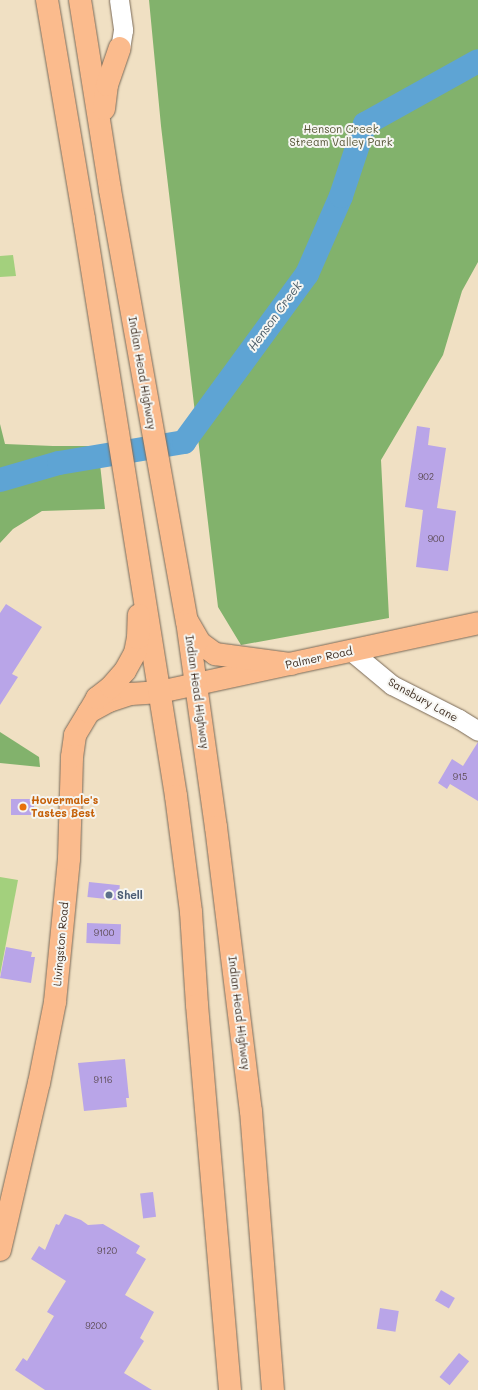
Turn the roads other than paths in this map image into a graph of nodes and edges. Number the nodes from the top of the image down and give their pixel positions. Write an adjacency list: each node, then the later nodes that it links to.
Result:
1 (46, 0): 7 (main road)
2 (80, 0): 4 (main road, Indian Head Highway)
3 (118, 0): 5 (street)
4 (86, 31): 5 (main road); 6 (main road, Indian Head Highway)
5 (120, 48): 6 (main road)
6 (102, 136): 8 (main road, Indian Head Highway)
7 (140, 562): 13 (main road); 14 (main road)
8 (187, 621): 11 (main road); 12 (main road, Indian Head Highway)
9 (478, 624): 10 (main road, Palmer Road)
10 (351, 651): 11 (main road, Palmer Road); 15 (street, Sansbury Lane)
11 (291, 664): 12 (main road, Palmer Road)
12 (195, 685): 13 (main road, Palmer Road); 18 (main road, Indian Head Highway)
13 (160, 692): 14 (main road, Livingston Road); 17 (main road)
14 (89, 712): 16 (main road, Livingston Road)
15 (478, 731)
16 (0, 1250)
17 (230, 1390)
18 (274, 1390)

